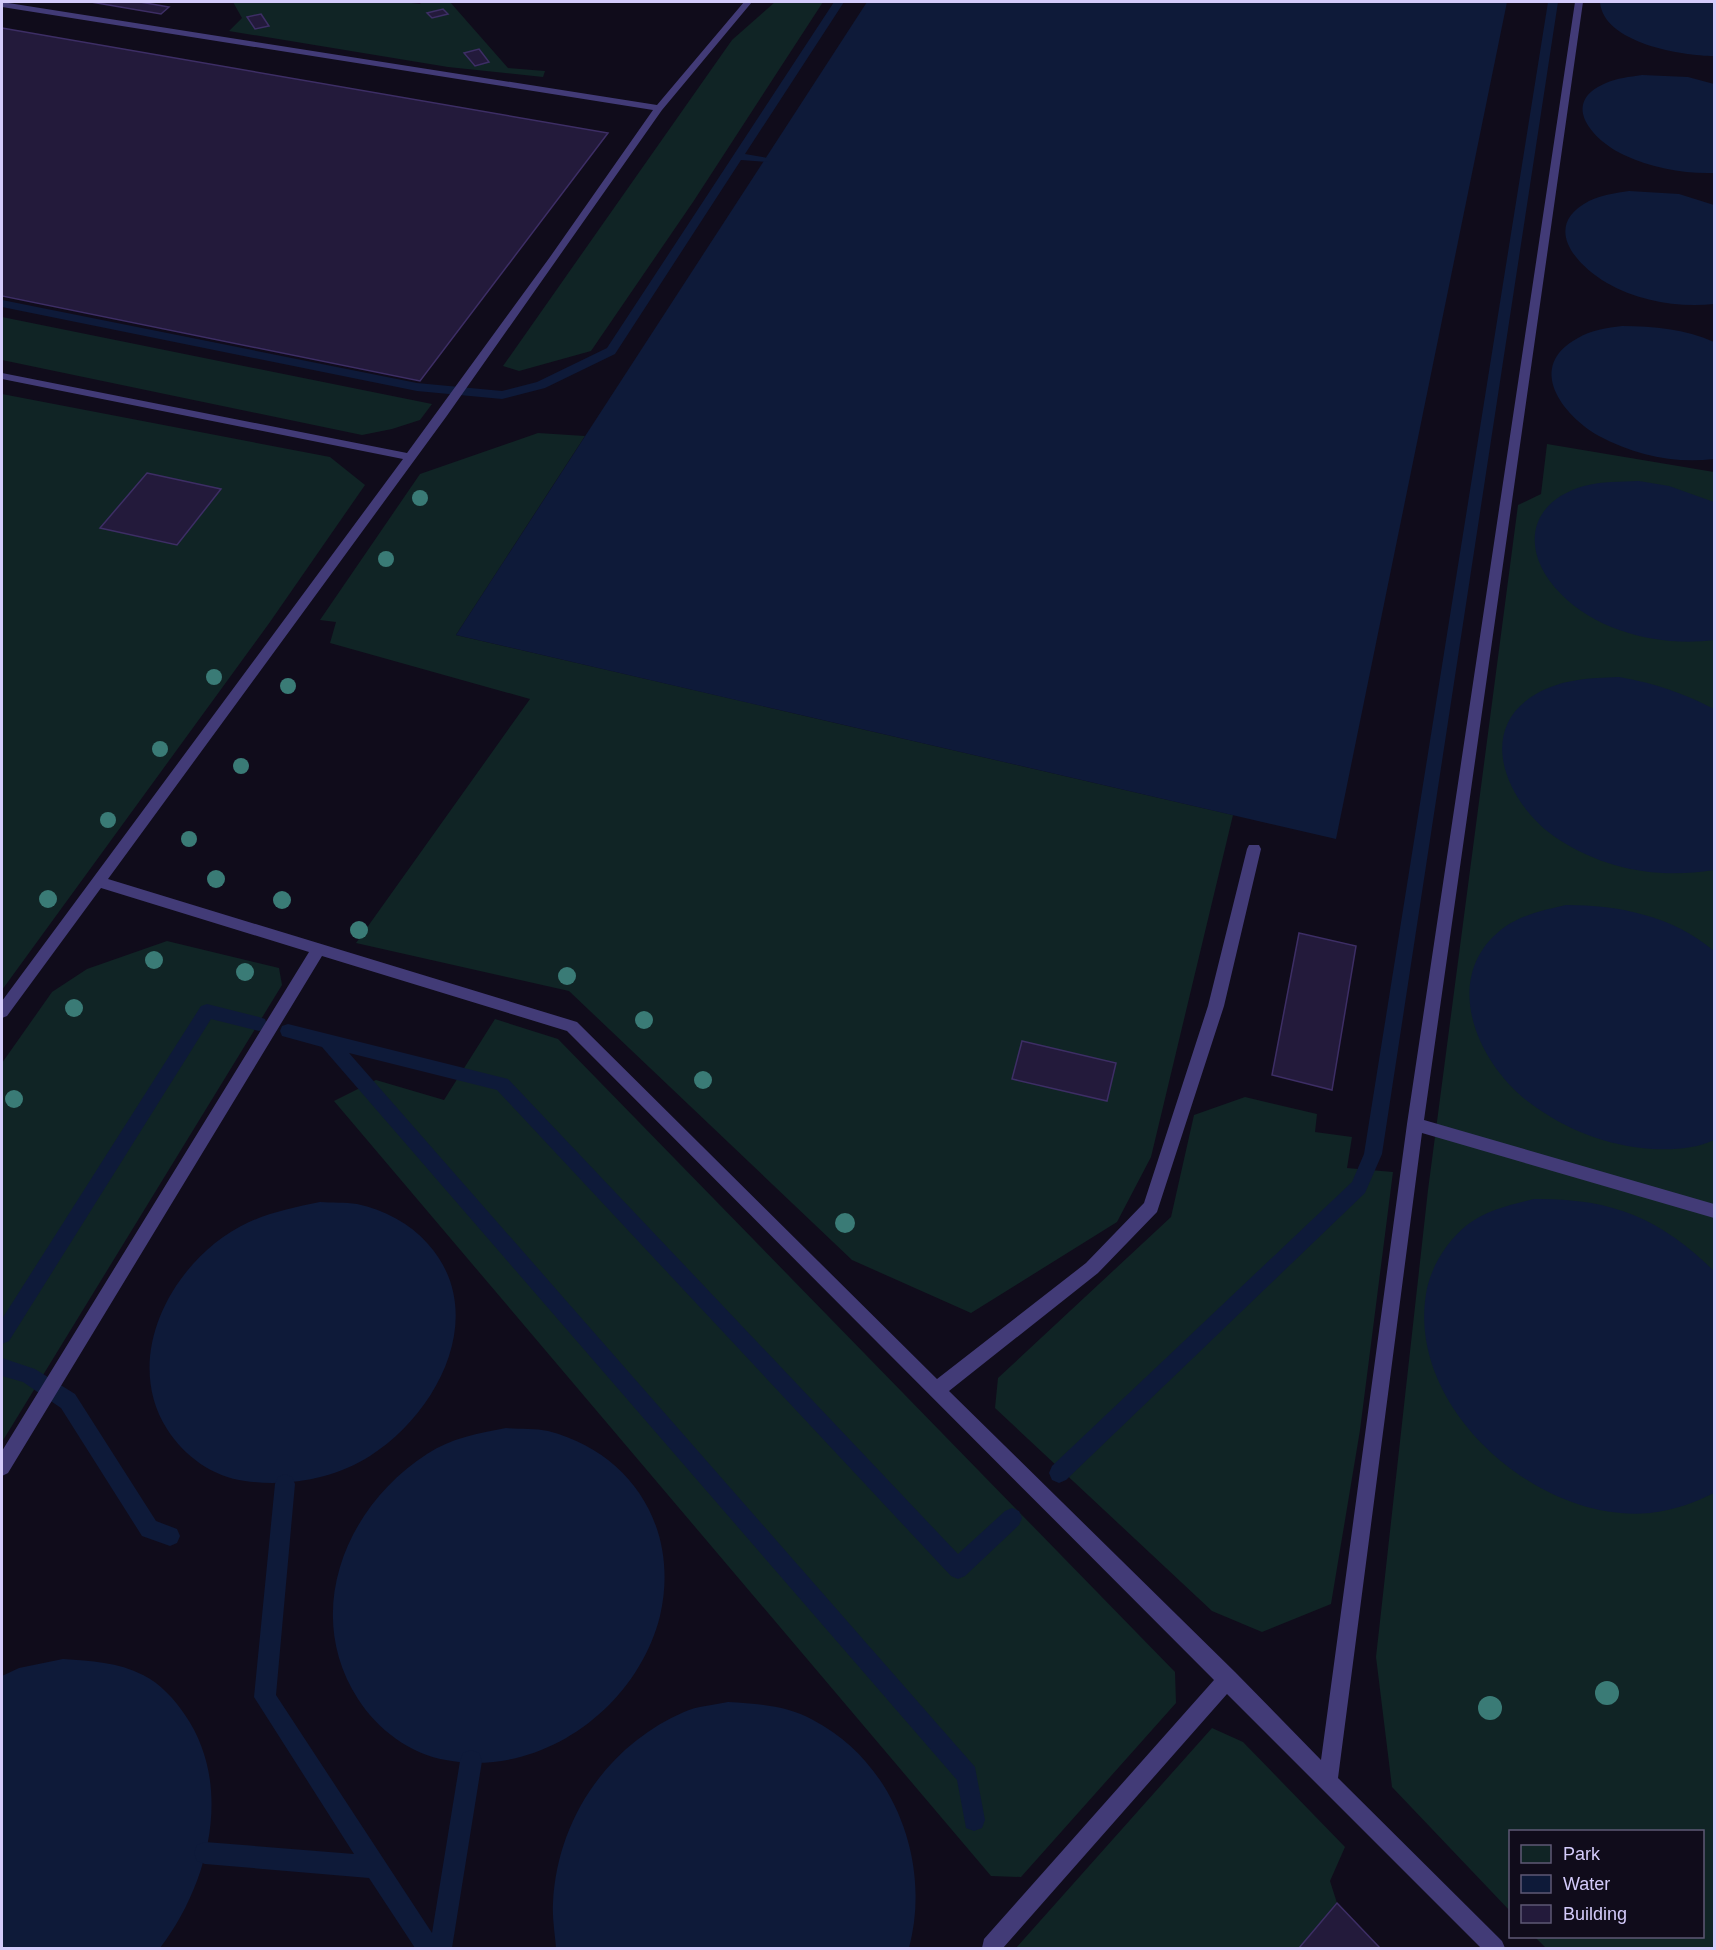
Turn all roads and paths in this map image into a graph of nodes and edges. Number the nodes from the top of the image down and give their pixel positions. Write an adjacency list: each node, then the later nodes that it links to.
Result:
1 (748, 2): 4 (lane)
2 (1579, 2): 11 (lane)
3 (2, 4): 4 (lane)
4 (659, 108): 6 (lane)
5 (2, 376): 6 (lane)
6 (410, 457): 8 (lane)
7 (1254, 849): 13 (lane)
8 (97, 881): 9 (lane); 10 (lane)
9 (318, 950): 13 (lane); 14 (lane)
10 (2, 1012)
11 (1415, 1124): 12 (lane); 16 (lane)
12 (1714, 1211)
13 (937, 1390): 15 (lane)
14 (2, 1467)
15 (1228, 1679): 16 (lane); 17 (lane)
16 (1328, 1780): 18 (lane)
17 (991, 1946)
18 (1496, 1948)

